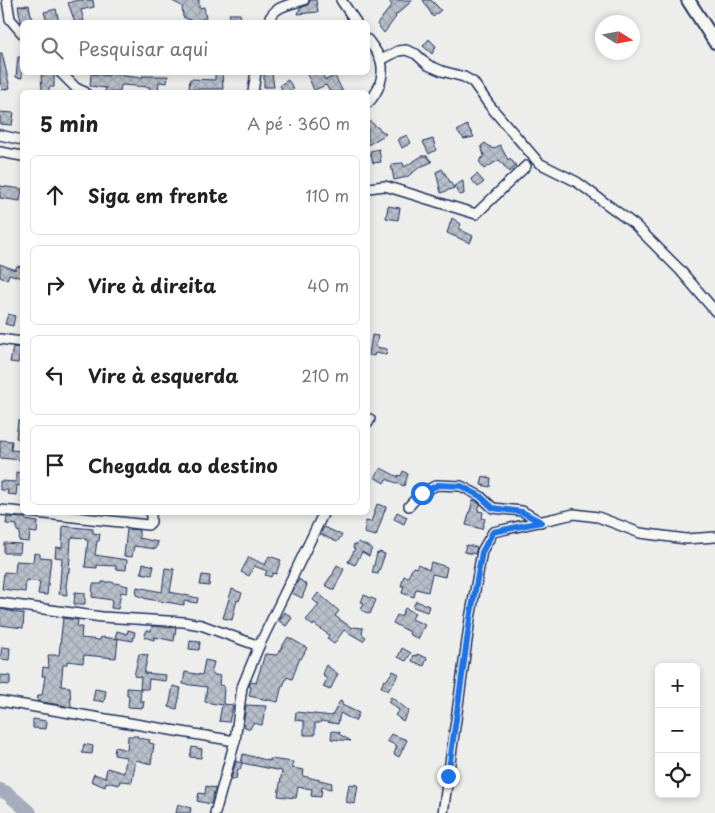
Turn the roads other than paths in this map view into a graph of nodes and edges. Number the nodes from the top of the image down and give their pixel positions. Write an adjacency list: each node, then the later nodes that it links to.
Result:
1 (7, 0): 7 (street)
2 (304, 0): 5 (street)
3 (341, 0): 6 (street)
4 (688, 0): 8 (main road)
5 (269, 20)
6 (355, 20)
7 (20, 31)
8 (715, 42)
9 (370, 43): 10 (street)
10 (381, 60): 15 (street); 22 (street)
11 (63, 75): 13 (street)
12 (256, 75): 14 (street)
13 (80, 90)
14 (253, 90)
15 (370, 100)
16 (0, 135): 17 (street)
17 (20, 140)
18 (0, 152): 19 (street)
19 (20, 156)
20 (526, 166): 21 (street)
21 (370, 188)
22 (715, 311)
23 (0, 339): 24 (street)
24 (20, 342)
25 (409, 506): 31 (street)
26 (0, 510): 27 (street)
27 (20, 512)
28 (53, 515): 29 (street)
29 (151, 515)
30 (323, 515): 34 (street)
31 (541, 522): 32 (street); 38 (street)
32 (715, 536)
33 (0, 603): 34 (street)
34 (259, 646): 36 (street)
35 (0, 701): 36 (street)
36 (235, 740): 37 (street)
37 (215, 813)
38 (443, 813)

